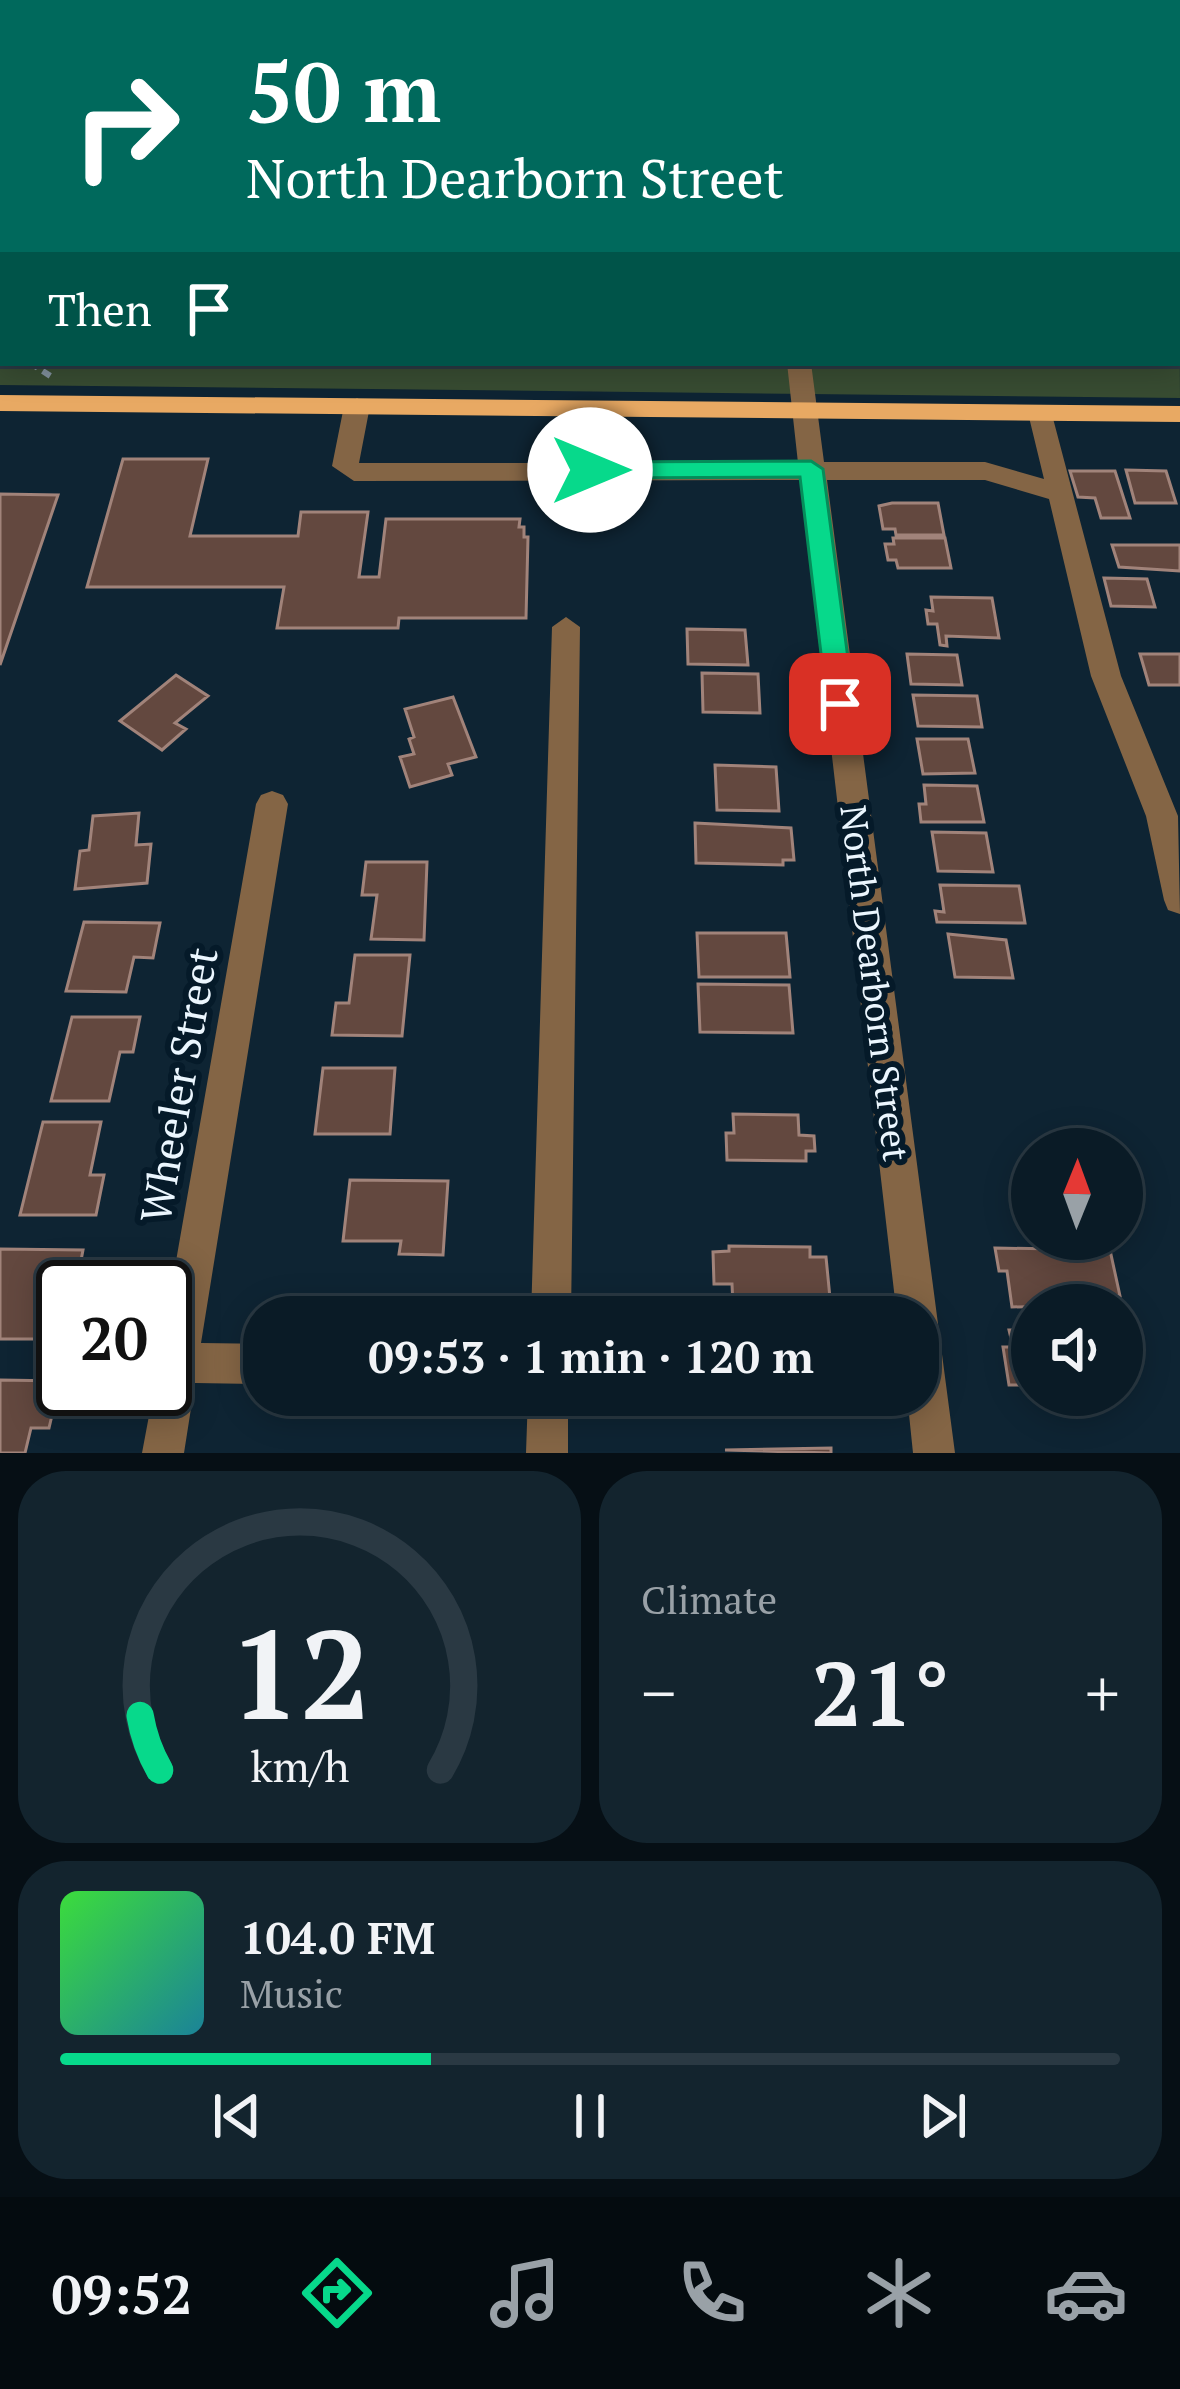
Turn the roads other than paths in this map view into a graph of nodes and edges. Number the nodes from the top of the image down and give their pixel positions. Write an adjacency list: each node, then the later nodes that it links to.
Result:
1 (799, 366): 4 (street, North Dearborn Street)
2 (0, 403): 3 (main road)
3 (357, 406): 4 (main road); 7 (street)
4 (805, 412): 5 (main road); 7 (street, North Dearborn Street)
5 (1041, 413): 6 (main road); 8 (street)
6 (1180, 414)
7 (811, 469): 8 (street); 14 (street, North Dearborn Street)
8 (1060, 493): 11 (street)
9 (566, 627): 13 (street)
10 (272, 804): 12 (street, Wheeler Street)
11 (1180, 900)
12 (192, 1280)
13 (551, 1296)
14 (915, 1296)
15 (192, 1363): 16 (street)
16 (243, 1364)
17 (169, 1416): 20 (street, Wheeler Street)
18 (548, 1416): 21 (street)
19 (928, 1416): 22 (street, North Dearborn Street)
20 (163, 1453)
21 (547, 1453)
22 (934, 1453)

